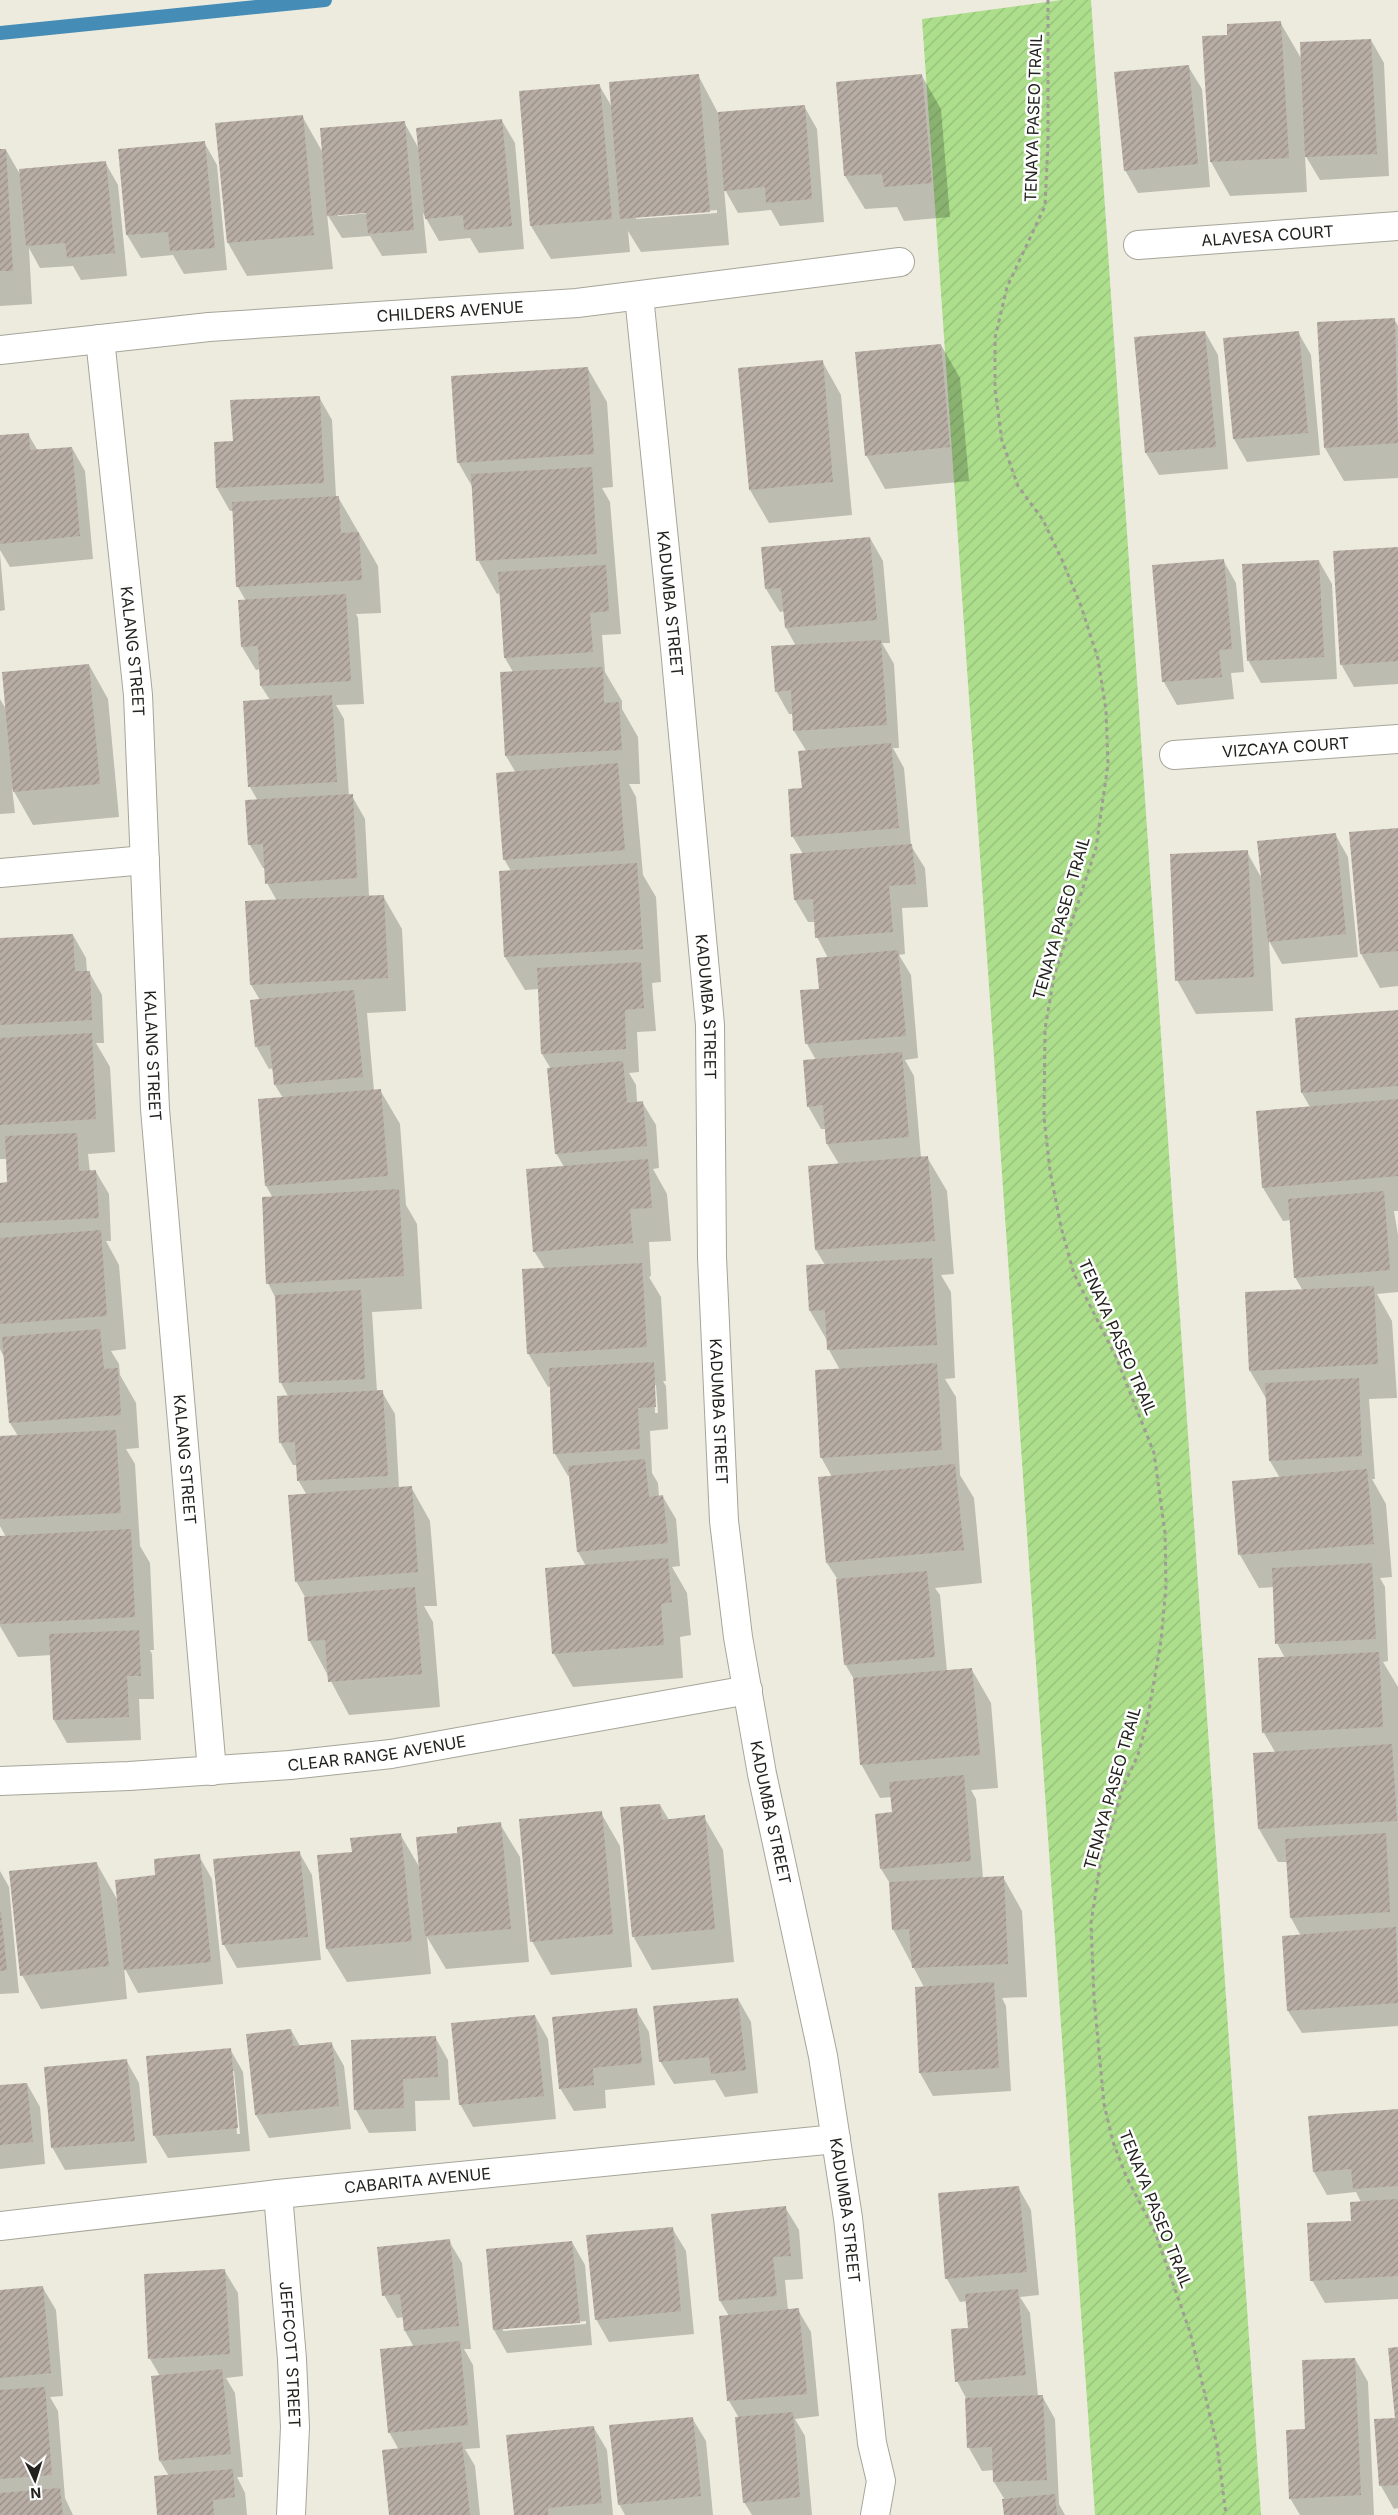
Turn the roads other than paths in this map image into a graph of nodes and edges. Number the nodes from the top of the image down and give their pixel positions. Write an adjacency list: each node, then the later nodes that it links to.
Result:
1 (1398, 226): 2 (street, ALAVESA COURT)
2 (1138, 245)
3 (900, 262): 4 (street, CHILDERS AVENUE)
4 (639, 296): 5 (street, CHILDERS AVENUE); 11 (street, KADUMBA STREET)
5 (100, 339): 6 (street, CHILDERS AVENUE); 9 (street, KALANG STREET)
6 (0, 350)
7 (1398, 738): 8 (street, VIZCAYA COURT)
8 (1174, 755)
9 (145, 860): 10 (street); 12 (street, KALANG STREET)
10 (0, 873)
11 (748, 1690): 12 (street, CLEAR RANGE AVENUE); 14 (street, KADUMBA STREET)
12 (212, 1770): 13 (street, CLEAR RANGE AVENUE)
13 (0, 1781)
14 (836, 2139): 15 (street, CABARITA AVENUE); 18 (street, KADUMBA STREET)
15 (278, 2194): 16 (street, CABARITA AVENUE); 17 (street, JEFFCOTT STREET)
16 (0, 2226)
17 (291, 2515)
18 (875, 2515)

